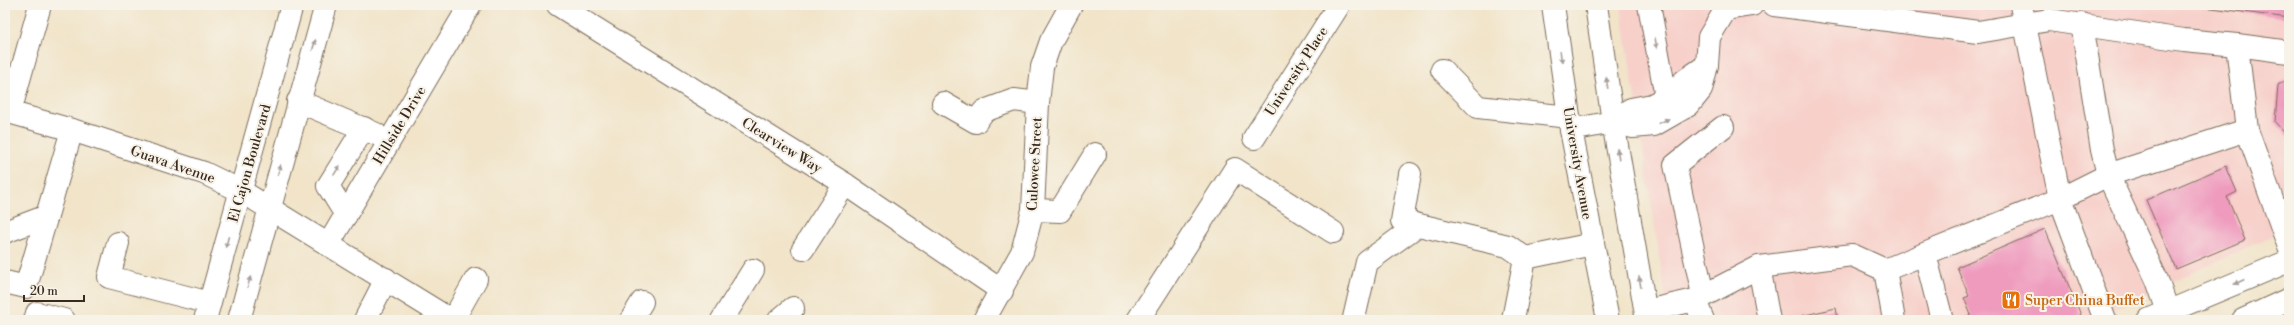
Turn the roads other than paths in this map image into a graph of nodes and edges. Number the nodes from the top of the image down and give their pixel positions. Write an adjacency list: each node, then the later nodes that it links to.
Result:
1 (40, 5): 24 (street)
2 (292, 5): 37 (street, El Cajon Boulevard)
3 (326, 5): 21 (street, one-way to 3)
4 (470, 5): 32 (street, Hillside Drive)
5 (558, 5): 36 (street, Clearview Way)
6 (1071, 5): 22 (street, Culowee Street)
7 (1339, 5): 31 (street, University Place)
8 (1553, 5): 26 (street, University Avenue, one-way to 26)
9 (1596, 5): 25 (street, one-way to 9)
10 (1648, 5): 20 (street, one-way to 20)
11 (1752, 5): 13 (street)
12 (1774, 5): 14 (street)
13 (1720, 7): 18 (street)
14 (2023, 14): 15 (street); 38 (street)
15 (2082, 24): 16 (street); 35 (street)
16 (2237, 45): 17 (street); 30 (street)
17 (2289, 52)
18 (1707, 65): 20 (street); 25 (street, one-way to 18)
19 (1442, 70): 26 (street)
20 (1666, 97): 25 (street)
21 (298, 101): 27 (street); 40 (street, one-way to 21)
22 (1038, 103): 23 (street); 41 (street, Culowee Street)
23 (943, 104)
24 (7, 111): 29 (street, Guava Avenue)
25 (1613, 122): 26 (street); 65 (street, one-way to 25)
26 (1570, 124): 48 (street, University Avenue)
27 (364, 128): 32 (street); 42 (street, one-way to 27)
28 (1723, 128): 62 (street)
29 (72, 130): 37 (street, Guava Avenue); 43 (street)
30 (2247, 130): 35 (street); 39 (street)
31 (1254, 138)
32 (390, 141): 42 (street, Hillside Drive)
33 (1095, 154): 41 (street)
34 (1410, 174): 44 (street)
35 (2108, 176): 38 (street); 66 (street)
36 (845, 184): 51 (street); 61 (street, Clearview Way)
37 (241, 191): 40 (street, Guava Avenue); 64 (street, El Cajon Boulevard, one-way to 64)
38 (2060, 199): 52 (street); 83 (street)
39 (2282, 203): 50 (street)
40 (269, 208): 49 (street, Guava Avenue); 72 (street, one-way to 40)
41 (1033, 210): 61 (street, Culowee Street)
42 (346, 215): 49 (street, Hillside Drive)
43 (47, 216): 45 (street); 60 (street)
44 (1418, 225): 53 (street); 67 (street)
45 (5, 232)
46 (1333, 232): 77 (street)
47 (118, 243): 64 (street)
48 (1593, 244): 53 (street); 78 (street, University Avenue)
49 (328, 245): 58 (street, Guava Avenue)
50 (2289, 247)
51 (803, 249)
52 (1925, 254): 57 (street); 82 (street)
53 (1524, 258): 68 (street)
54 (2289, 261): 66 (street, one-way to 66)
55 (1759, 267): 57 (street); 62 (street); 80 (street)
56 (753, 270): 75 (street)
57 (1885, 270): 81 (street)
58 (386, 279): 73 (street); 74 (street, Guava Avenue)
59 (476, 279): 74 (street)
60 (5, 282)
61 (1002, 291): 76 (street, Culowee Street)
62 (1699, 297): 65 (street); 79 (street)
63 (2289, 299): 69 (street)
64 (207, 312)
65 (1646, 316)
66 (2162, 317)
67 (1354, 318)
68 (1513, 319)
69 (2246, 319)
70 (35, 320): 71 (street)
71 (64, 320)
72 (239, 320)
73 (365, 320)
74 (452, 320)
75 (722, 320)
76 (984, 320)
77 (1138, 320)
78 (1608, 320)
79 (1702, 320)
80 (1770, 320)
81 (1894, 320)
82 (1942, 320)
83 (2105, 320)

